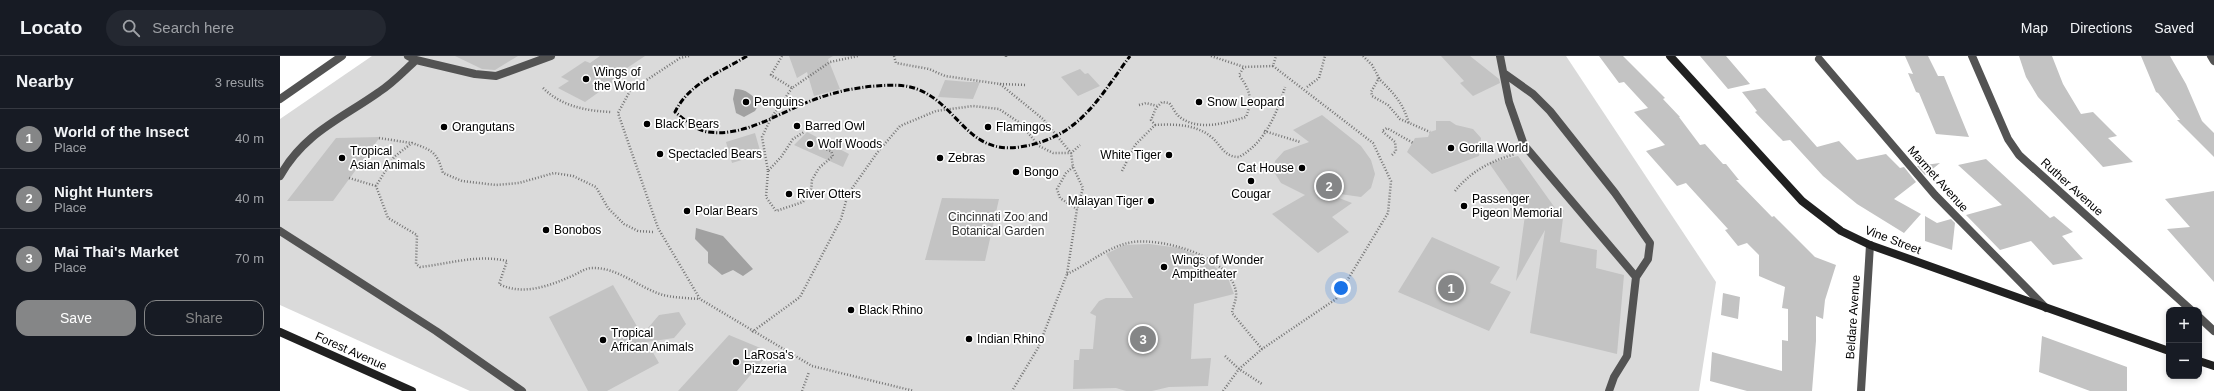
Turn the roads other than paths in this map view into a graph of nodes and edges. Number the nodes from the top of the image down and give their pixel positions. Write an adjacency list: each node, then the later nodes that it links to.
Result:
1 (330, 56): 8 (street)
2 (408, 56): 9 (street)
3 (551, 56): 9 (street)
4 (1500, 56): 12 (street)
5 (1670, 56): 16 (main road, Vine Street)
6 (1972, 56): 18 (street, Ruther Avenue)
7 (2212, 56): 11 (street)
8 (340, 57): 13 (street)
9 (416, 60): 14 (street)
10 (1819, 60): 19 (street, Marmet Avenue)
11 (2214, 61)
12 (1505, 74): 17 (street); 17 (street)
13 (280, 99)
14 (280, 176)
15 (280, 231): 27 (street)
16 (1870, 245): 19 (main road, Vine Street); 29 (street, Beldare Avenue)
17 (1636, 277): 28 (street)
18 (2188, 307)
19 (2046, 308): 23 (main road, Vine Street)
20 (2202, 321): 21 (street)
21 (2214, 331)
22 (280, 332): 26 (main road, Forest Avenue)
23 (2166, 350)
24 (2202, 362): 25 (main road)
25 (2214, 366)
26 (412, 391)
27 (522, 391)
28 (1609, 391)
29 (1861, 391)

